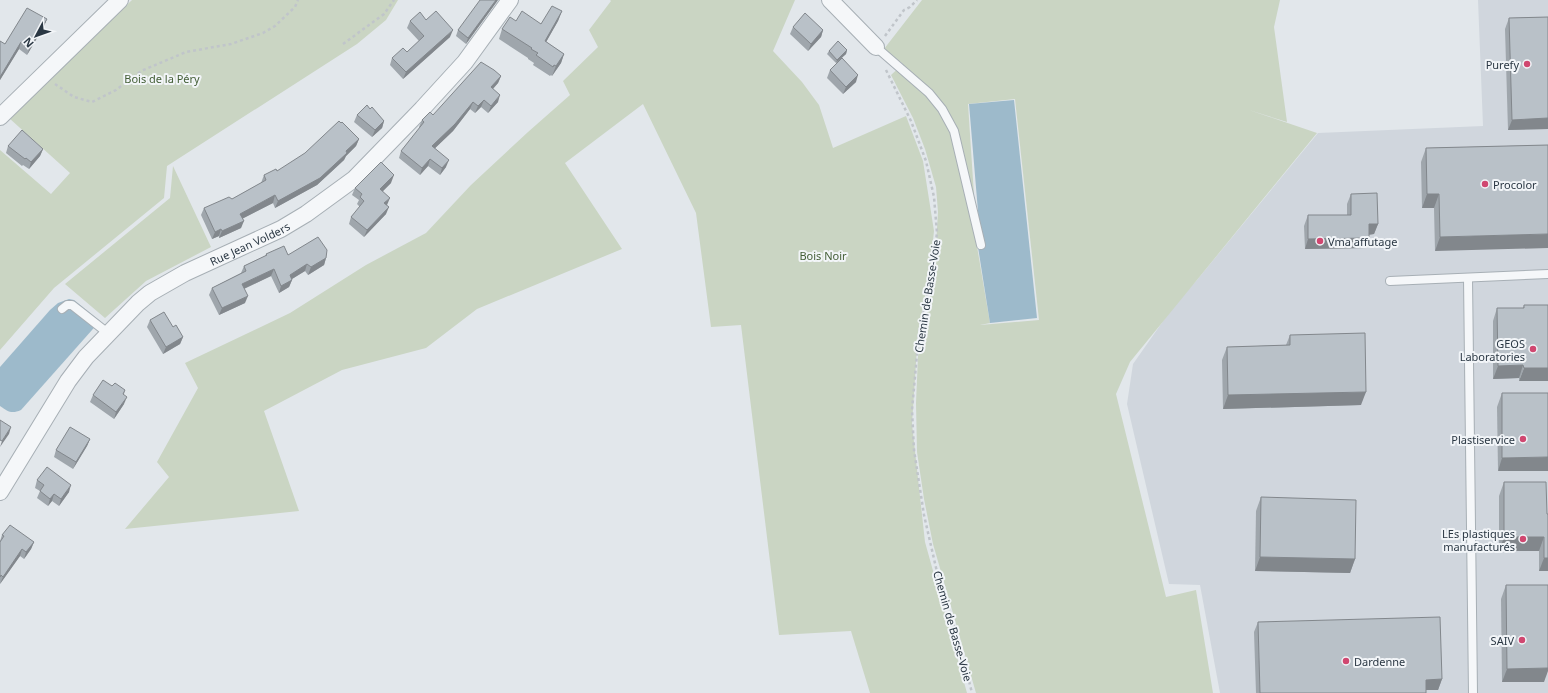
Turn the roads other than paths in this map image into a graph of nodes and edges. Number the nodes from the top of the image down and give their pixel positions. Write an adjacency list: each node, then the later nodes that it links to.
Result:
1 (120, 0): 5 (street)
2 (510, 0): 11 (street, Rue Jean Volders)
3 (830, 0): 4 (street)
4 (876, 47): 6 (lane)
5 (0, 117)
6 (981, 245)
7 (1548, 274): 8 (lane)
8 (1468, 278): 9 (lane); 13 (lane)
9 (1390, 282)
10 (62, 309): 11 (lane)
11 (109, 334): 12 (street, Rue Jean Volders)
12 (0, 492)
13 (1473, 693)

